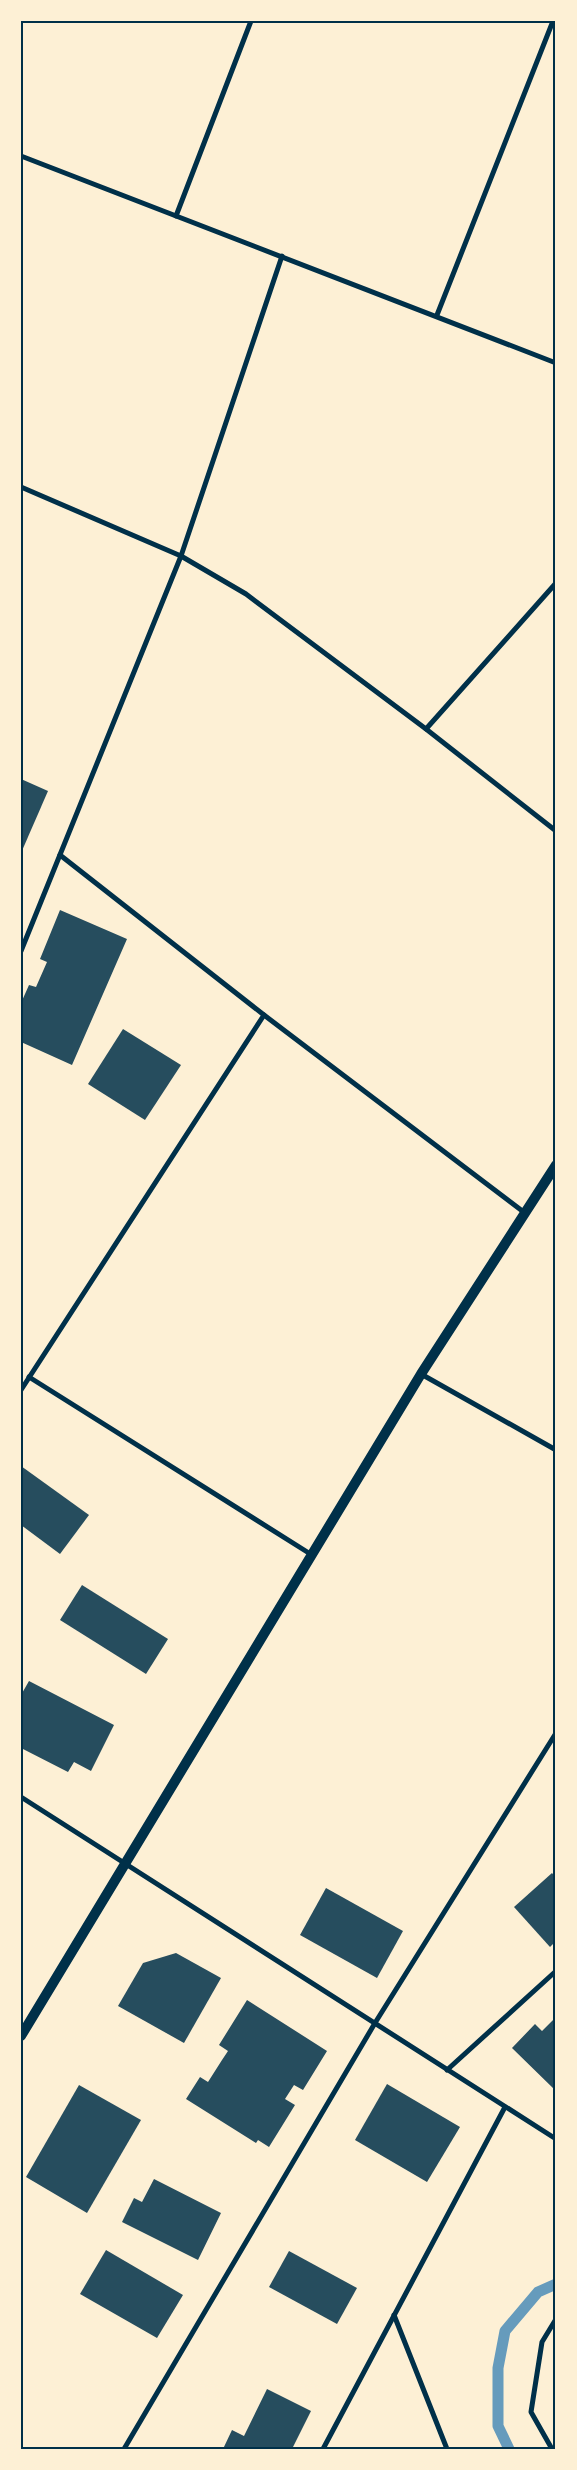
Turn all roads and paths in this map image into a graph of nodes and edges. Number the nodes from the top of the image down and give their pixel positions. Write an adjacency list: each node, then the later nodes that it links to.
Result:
1 (251, 21): 4 (street)
2 (553, 21): 6 (street)
3 (21, 156): 4 (street)
4 (176, 216): 5 (street)
5 (282, 256): 6 (street); 9 (street)
6 (437, 315): 7 (street)
7 (556, 362)
8 (21, 487): 9 (street)
9 (181, 556): 11 (street); 13 (street)
10 (556, 583): 11 (street)
11 (426, 729): 12 (street)
12 (556, 831)
13 (60, 855): 14 (street); 15 (street)
14 (22, 947)
15 (264, 1015): 17 (street); 19 (street)
16 (556, 1164): 17 (main road)
17 (525, 1213): 18 (main road)
18 (421, 1374): 21 (street); 22 (main road)
19 (29, 1377): 20 (street); 22 (street)
20 (21, 1390)
21 (556, 1450)
22 (312, 1555): 25 (main road)
23 (556, 1733): 27 (street)
24 (21, 1797): 25 (street)
25 (124, 1863): 27 (street); 28 (main road)
26 (556, 1971): 29 (street)
27 (374, 2023): 29 (street); 34 (street)
28 (21, 2036)
29 (447, 2070): 30 (street)
30 (505, 2107): 31 (street); 32 (street)
31 (556, 2139)
32 (394, 2315): 35 (street); 36 (street)
33 (556, 2319): 37 (street)
34 (124, 2449)
35 (323, 2449)
36 (447, 2449)
37 (552, 2449)

